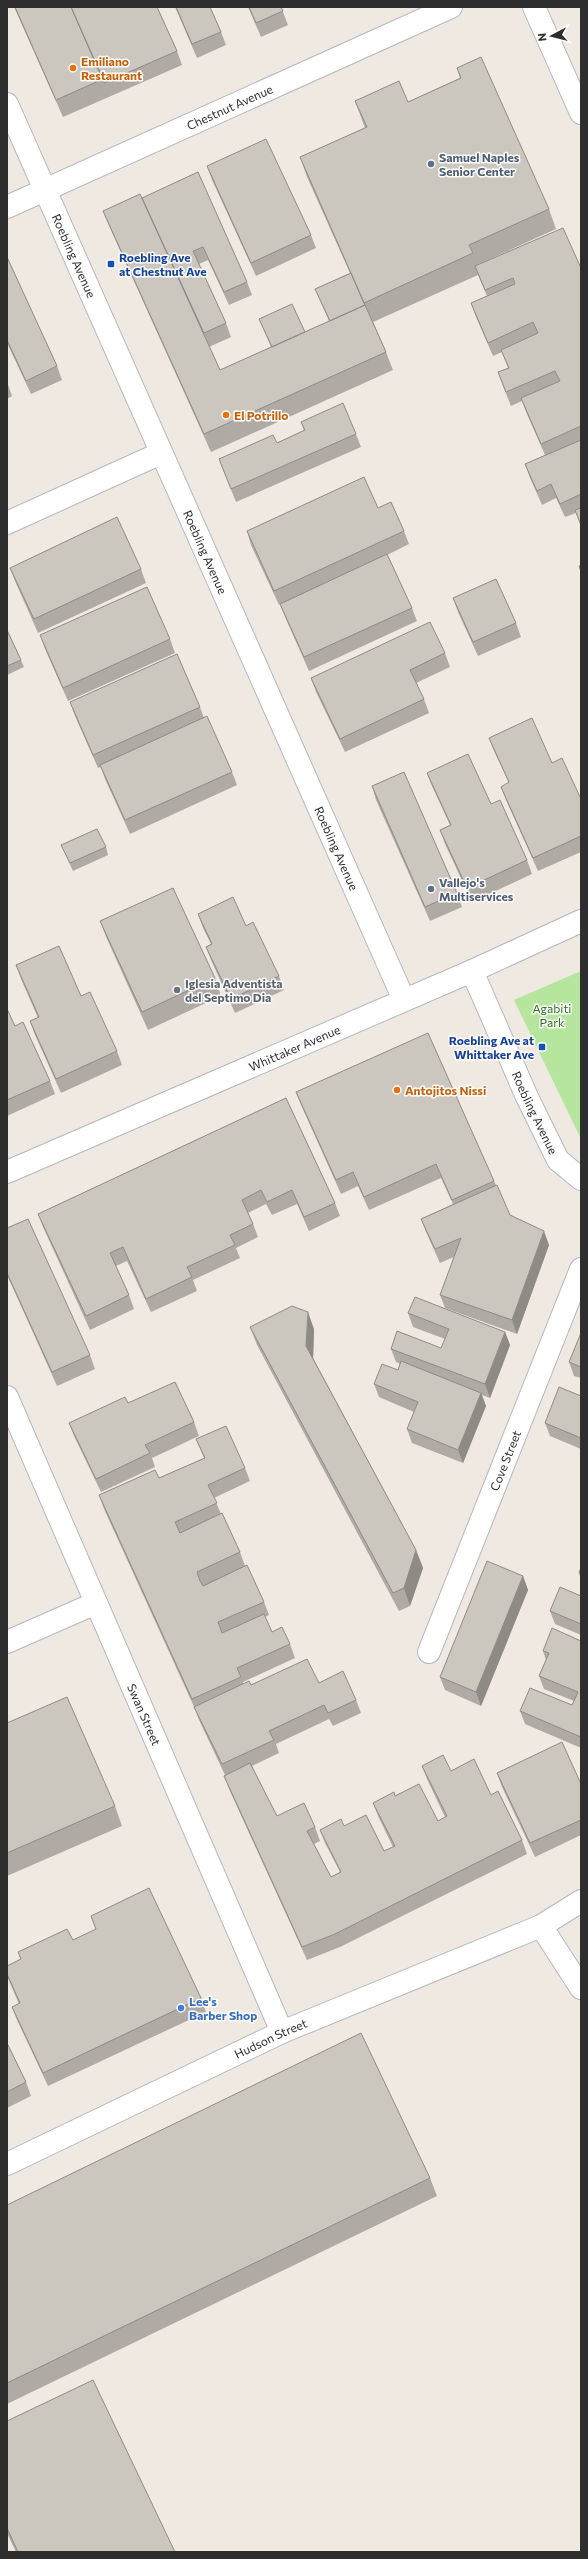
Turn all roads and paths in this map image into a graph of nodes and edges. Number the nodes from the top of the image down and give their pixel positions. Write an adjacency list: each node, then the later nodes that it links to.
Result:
1 (451, 7): 5 (street, Chestnut Avenue)
2 (534, 7): 4 (street)
3 (7, 104): 5 (street, Roebling Avenue)
4 (581, 113)
5 (45, 190): 6 (street, Chestnut Avenue); 7 (street, Roebling Avenue)
6 (7, 207)
7 (161, 453): 8 (street); 11 (street, Roebling Avenue)
8 (7, 524)
9 (581, 921): 10 (street, Whittaker Avenue)
10 (472, 971): 11 (street, Whittaker Avenue); 13 (street, Roebling Avenue)
11 (404, 1000): 12 (street, Whittaker Avenue)
12 (7, 1172)
13 (581, 1179)
14 (581, 1269): 18 (street, Cove Street)
15 (7, 1397): 16 (street, Swan Street)
16 (96, 1603): 17 (street); 22 (street, Swan Street)
17 (7, 1642)
18 (429, 1652)
19 (581, 1901): 20 (street, Hudson Street)
20 (540, 1926): 21 (street); 22 (street, Hudson Street)
21 (581, 1988)
22 (282, 2032): 23 (street, Hudson Street)
23 (7, 2164)

